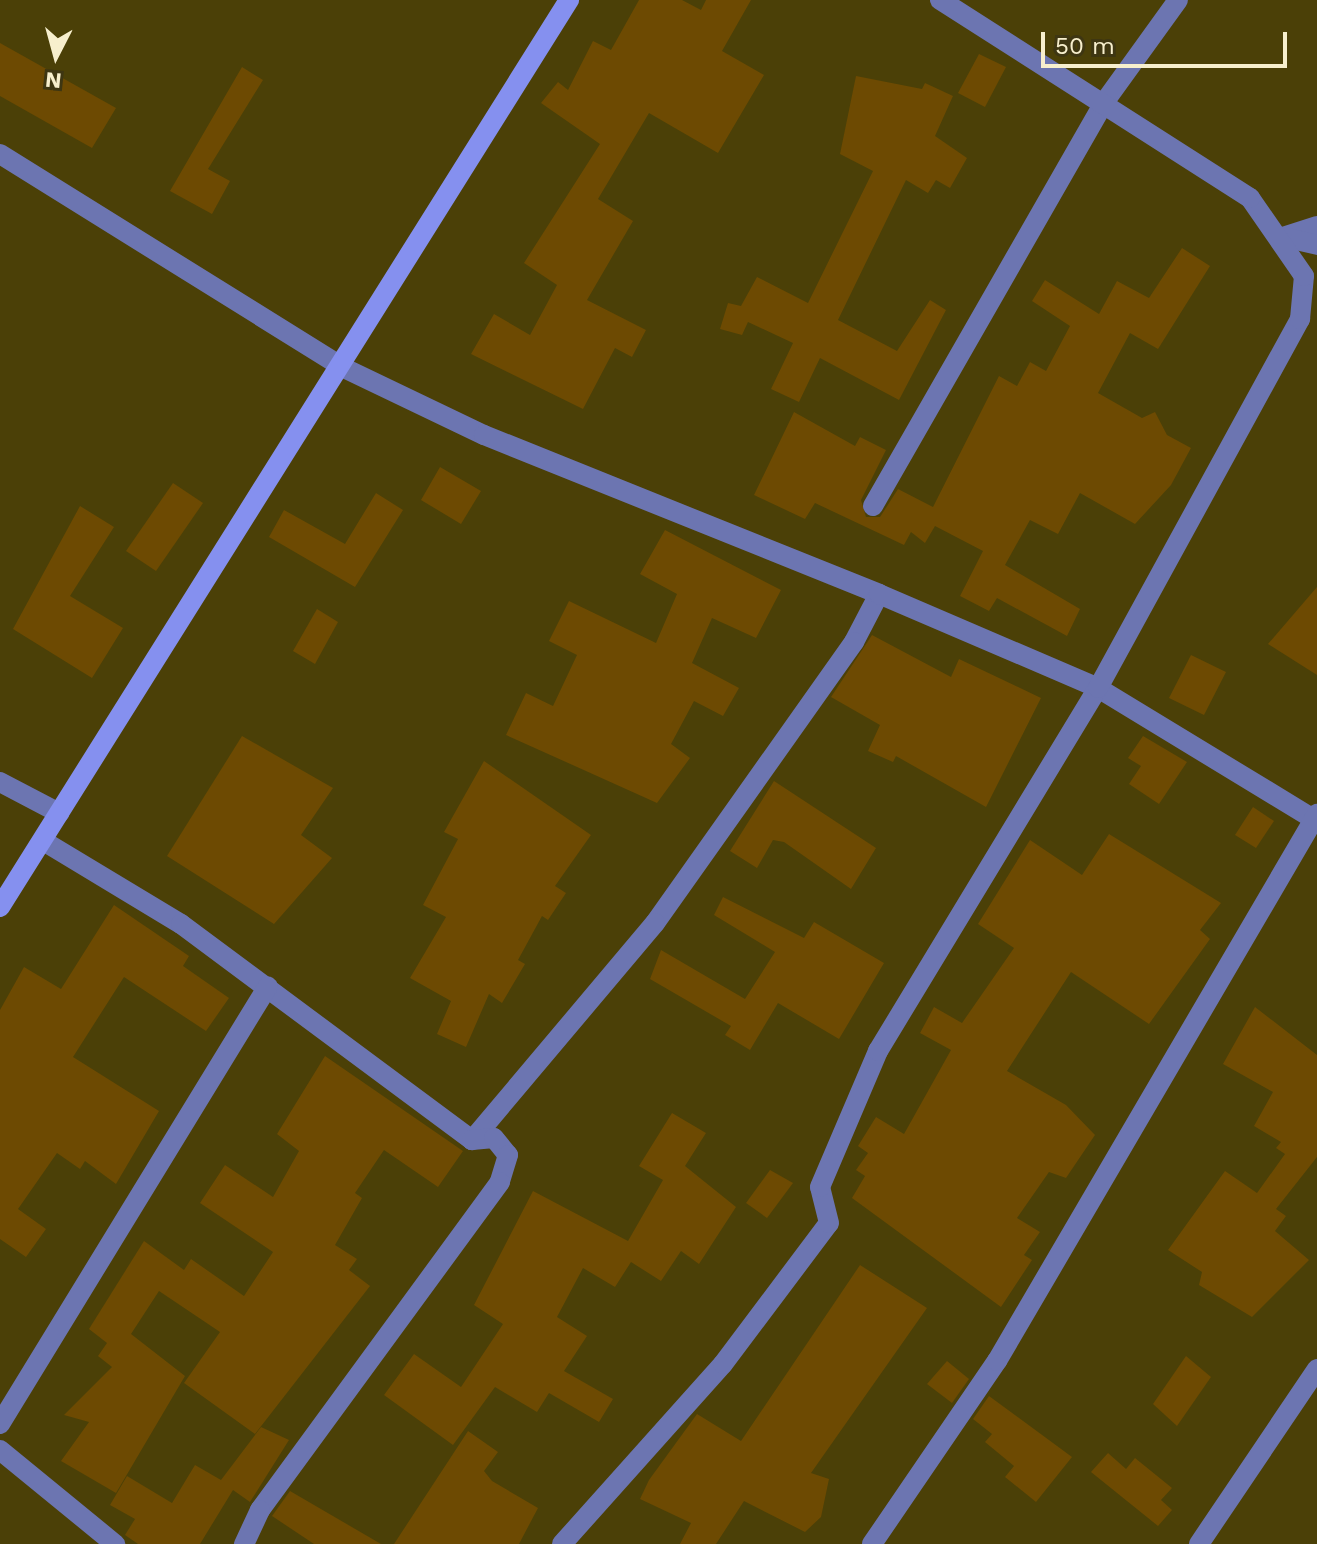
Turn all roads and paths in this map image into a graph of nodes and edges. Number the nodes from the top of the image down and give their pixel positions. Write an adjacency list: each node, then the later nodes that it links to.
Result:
1 (569, 0): 9 (street)
2 (940, 0): 4 (street)
3 (1178, 0): 4 (street)
4 (1103, 104): 7 (street); 10 (street)
5 (0, 154): 9 (street)
6 (1317, 226): 7 (street)
7 (1283, 237): 8 (street); 12 (street)
8 (1317, 245)
9 (344, 368): 11 (street); 14 (street)
10 (873, 506)
11 (879, 594): 12 (street); 19 (street)
12 (1098, 688): 15 (street); 25 (street)
13 (0, 782): 14 (street)
14 (59, 813): 16 (street)
15 (1316, 818): 26 (street)
16 (45, 842): 17 (street); 18 (street)
17 (0, 907)
18 (268, 986): 19 (street); 21 (street)
19 (472, 1140): 24 (street)
20 (1317, 1369): 27 (street)
21 (0, 1424)
22 (0, 1450): 23 (street)
23 (115, 1544)
24 (244, 1544)
25 (562, 1544)
26 (872, 1544)
27 (1199, 1544)

